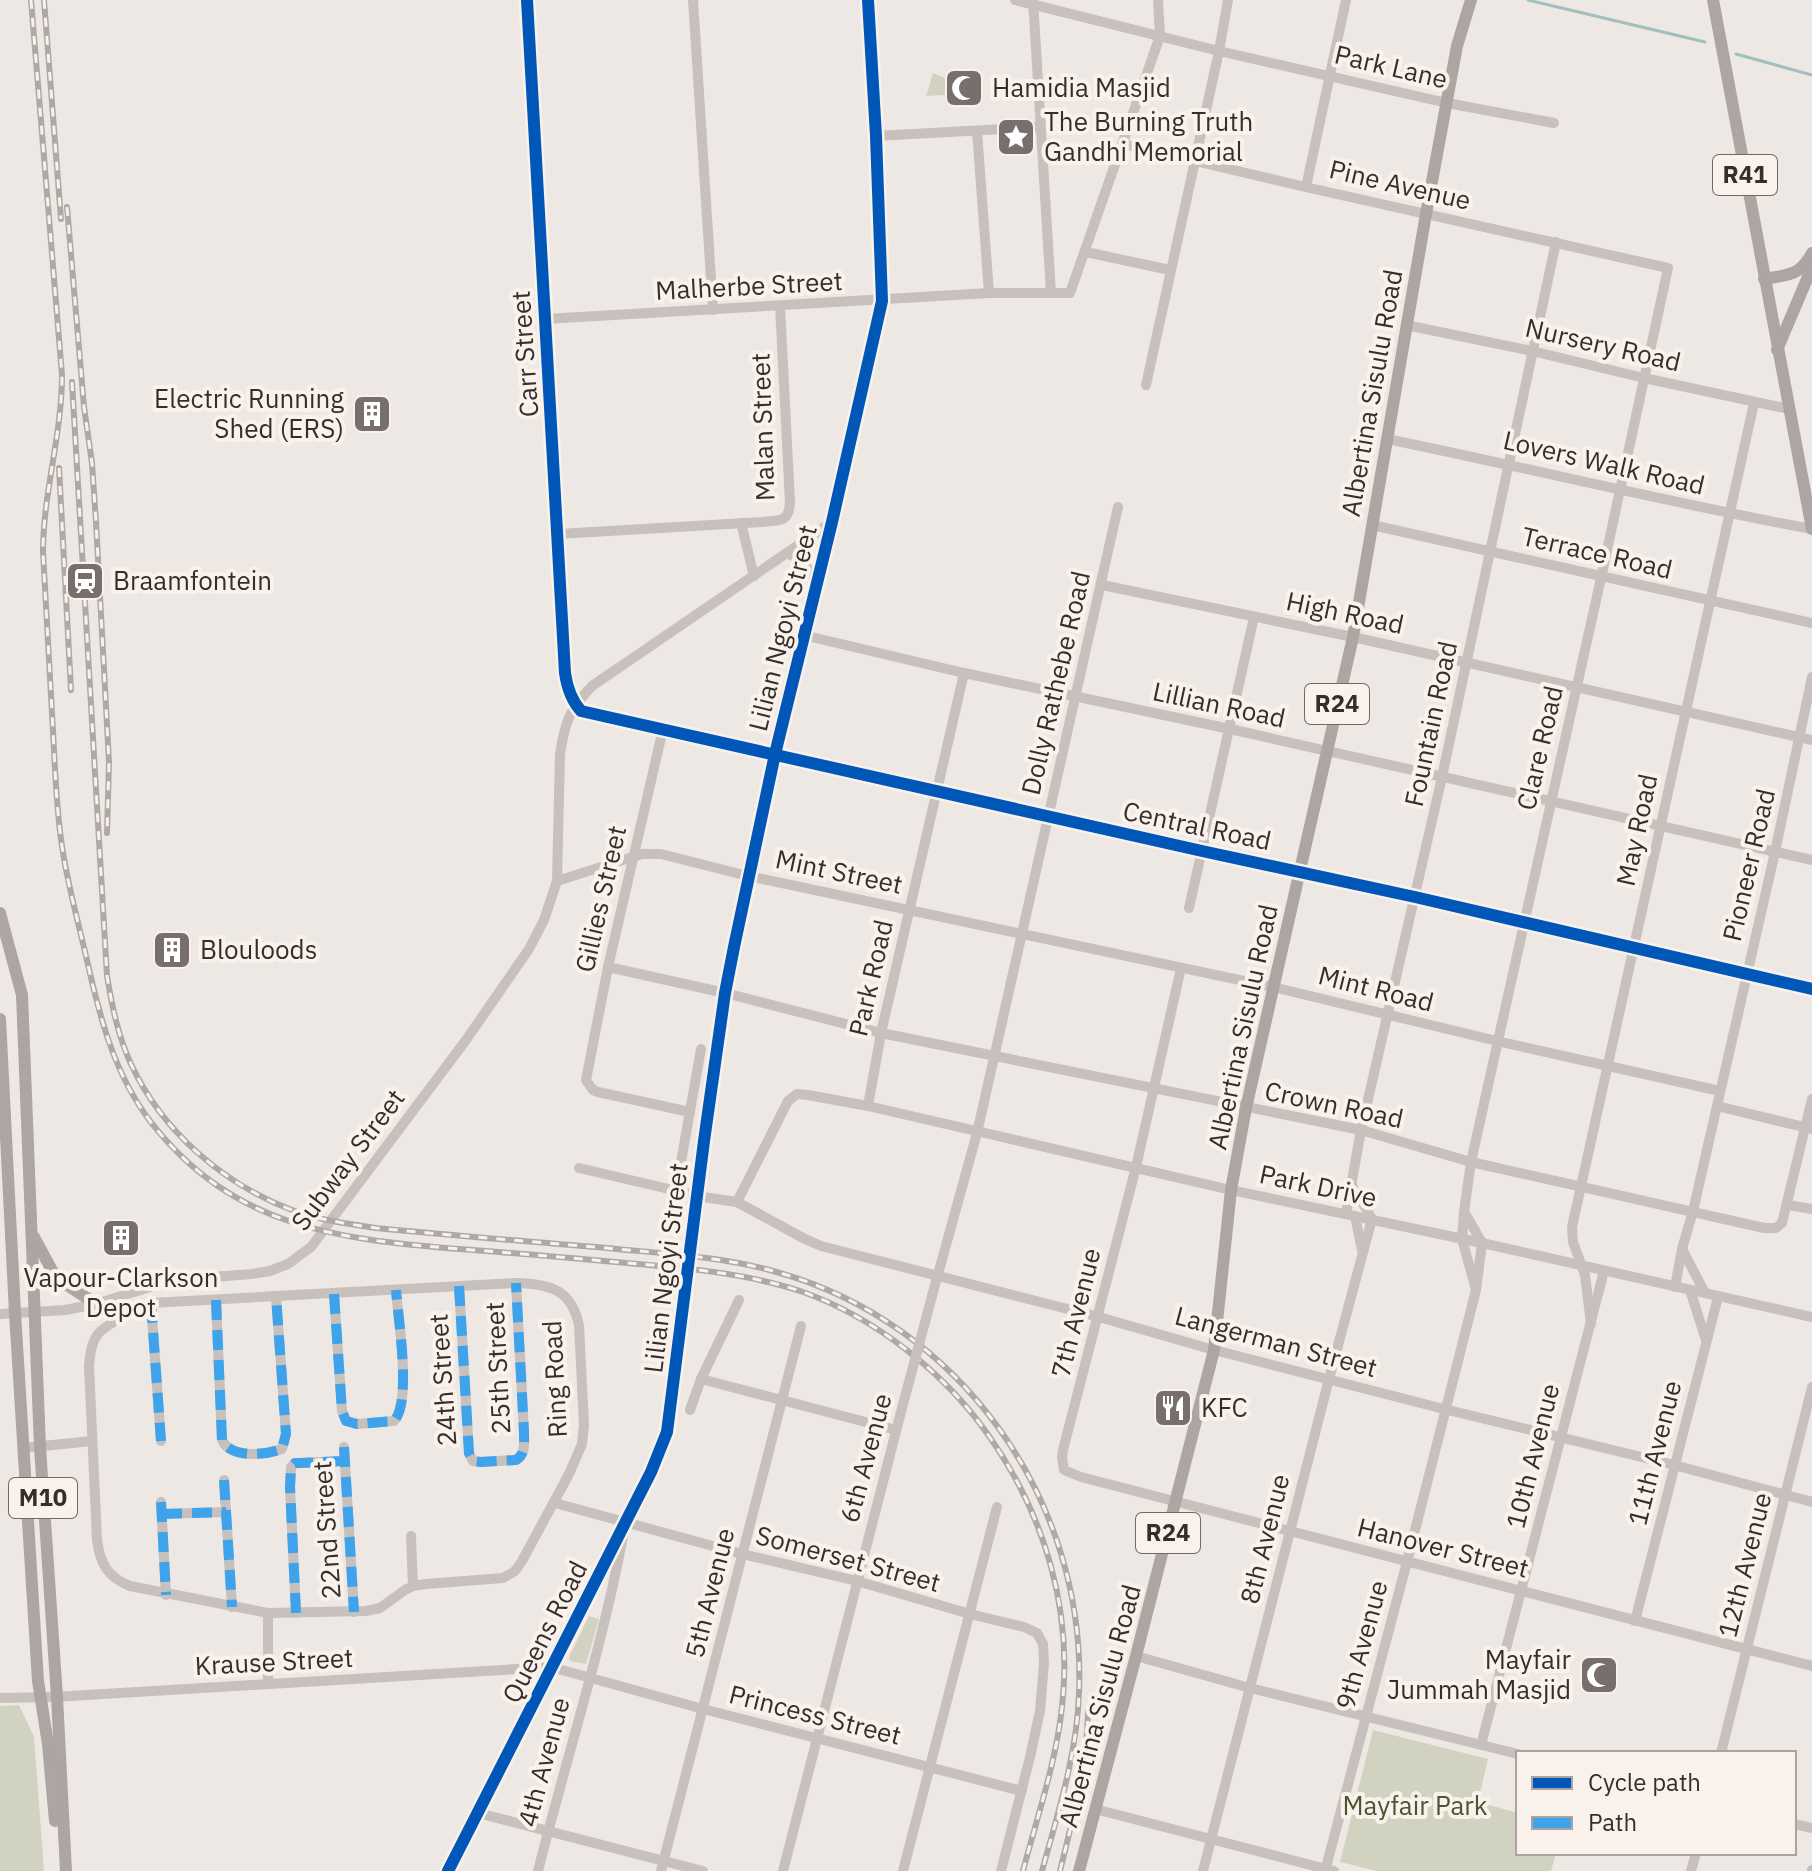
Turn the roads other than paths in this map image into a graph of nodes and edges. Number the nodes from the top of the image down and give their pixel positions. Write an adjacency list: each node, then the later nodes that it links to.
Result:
1 (527, 0): 35 (street, Carr Street)
2 (693, 0): 34 (street)
3 (868, 0): 18 (street, Lilian Ngoyi Street)
4 (1015, 0): 10 (street, Park Lane)
5 (1158, 0): 11 (street)
6 (1228, 0): 12 (street)
7 (1346, 0): 13 (street)
8 (1471, 0): 14 (main road, Albertina Sisulu Road / R24)
9 (1713, 0): 29 (main road, R41)
10 (1033, 3): 11 (street, Park Lane); 16 (street)
11 (1160, 36): 12 (street, Park Lane); 19 (street)
12 (1219, 51): 13 (street, Park Lane); 20 (street)
13 (1329, 75): 14 (street, Park Lane); 21 (street)
14 (1447, 103): 15 (street, Park Lane); 22 (main road, Albertina Sisulu Road / R24)
15 (1554, 123)
16 (1040, 127): 17 (street); 31 (street)
17 (977, 131): 18 (street); 30 (street)
18 (876, 136): 32 (street, Lilian Ngoyi Street)
19 (1123, 144): 20 (street, Pine Avenue); 24 (street)
20 (1194, 161): 21 (street, Pine Avenue); 28 (street)
21 (1306, 187): 22 (street, Pine Avenue)
22 (1426, 214): 23 (street, Pine Avenue); 36 (main road, Albertina Sisulu Road / R24)
23 (1556, 242): 27 (street, Pine Avenue); 38 (street, Fountain Road)
24 (1086, 252): 28 (street); 31 (street)
25 (1812, 253): 29 (main road)
26 (1812, 267): 37 (main road)
27 (1668, 268): 39 (street, Clare Road)
28 (1170, 270): 40 (street)
29 (1764, 279): 37 (main road, R41)
30 (989, 293): 31 (street, Malherbe Street); 32 (street, Malherbe Street)
31 (1051, 293)
32 (882, 301): 33 (street, Malherbe Street); 48 (street, Lilian Ngoyi Street)
33 (780, 306): 34 (street, Malherbe Street); 49 (street, Malan Street)
34 (713, 310): 35 (street, Malherbe Street)
35 (545, 319): 52 (street, Carr Street)
36 (1406, 325): 38 (street, Nursery Road); 43 (main road, Albertina Sisulu Road / R24)
37 (1777, 350): 42 (main road, R41)
38 (1532, 351): 39 (street, Nursery Road); 44 (street, Fountain Road)
39 (1644, 378): 41 (street, Nursery Road); 45 (street, Clare Road)
40 (1146, 385)
41 (1754, 403): 42 (street, Nursery Road); 47 (street, May Road)
42 (1789, 409): 51 (main road, R41)
43 (1387, 439): 44 (street, Lovers Walk Road); 50 (main road, Albertina Sisulu Road / R24)
44 (1509, 464): 45 (street, Lovers Walk Road); 53 (street, Fountain Road)
45 (1620, 490): 47 (street, Lovers Walk Road); 56 (street, Clare Road)
46 (1118, 507): 58 (street, Dolly Rathebe Road)
47 (1729, 514): 51 (street, Lovers Walk Road); 59 (street, May Road)
48 (832, 522): 54 (street); 57 (street, Lilian Ngoyi Street)
49 (741, 523): 52 (street, Malan Street); 55 (street)
50 (1372, 525): 53 (street, Terrace Road); 63 (main road, Albertina Sisulu Road / R24)
51 (1812, 529)
52 (562, 534): 69 (street, Carr Street)
53 (1491, 552): 56 (street, Terrace Road); 64 (street, Fountain Road)
54 (787, 553): 55 (street); 57 (street)
55 (754, 576): 69 (street)
56 (1601, 578): 59 (street, Terrace Road); 67 (street, Clare Road)
57 (817, 581): 62 (street, Lilian Ngoyi Street)
58 (1102, 585): 60 (street, High Road); 68 (street, Dolly Rathebe Road)
59 (1710, 600): 61 (street, Terrace Road); 70 (street, May Road)
60 (1254, 617): 63 (street, High Road); 72 (street)
61 (1812, 623)
62 (803, 635): 65 (street, Lillian Road); 76 (street, Lilian Ngoyi Street)
63 (1353, 637): 64 (street, High Road); 75 (main road, Albertina Sisulu Road / R24)
64 (1467, 662): 67 (street, High Road); 77 (street, Fountain Road)
65 (964, 673): 68 (street, Lillian Road); 78 (street, Park Road)
66 (1812, 677): 73 (street, Pioneer Road)
67 (1577, 687): 70 (street, High Road); 79 (street, Clare Road)
68 (1074, 696): 72 (street, Lillian Road); 80 (street, Dolly Rathebe Road)
69 (575, 704): 71 (street, Central Road); 88 (street)
70 (1685, 712): 73 (street, High Road); 81 (street, May Road)
71 (663, 729): 76 (street, Central Road); 84 (street, Gillies Street)
72 (1230, 729): 75 (street, Lillian Road); 82 (street)
73 (1800, 737): 74 (street, High Road); 83 (street, Pioneer Road)
74 (1812, 740)
75 (1326, 751): 77 (street, Lillian Road); 86 (main road, Albertina Sisulu Road / R24)
76 (775, 754): 78 (street, Central Road); 87 (street, Lilian Ngoyi Street)
77 (1442, 777): 79 (street, Lillian Road); 89 (street, Fountain Road)
78 (937, 791): 80 (street, Central Road); 91 (street, Park Road)
79 (1551, 802): 81 (street, Lillian Road); 93 (street, Clare Road)
80 (1048, 815): 82 (street, Central Road); 94 (street, Dolly Rathebe Road)
81 (1660, 826): 83 (street, Lillian Road); 95 (street, May Road)
82 (1202, 851): 86 (street, Central Road); 90 (street)
83 (1775, 852): 85 (street, Lillian Road); 98 (street, Pioneer Road)
84 (633, 857): 87 (street, Mint Street); 88 (street, Mint Street); 96 (street, Gillies Street)
85 (1812, 860)
86 (1300, 871): 89 (street, Central Road); 99 (main road, Albertina Sisulu Road / R24)
87 (748, 876): 91 (street, Mint Street); 101 (street, Lilian Ngoyi Street)
88 (557, 881): 155 (street, Subway Street)
89 (1415, 897): 93 (street, Central Road); 102 (street, Fountain Road)
90 (1189, 908)
91 (909, 909): 94 (street, Mint Street); 104 (street, Park Road)
92 (1, 917): 134 (main road, M10)
93 (1523, 922): 95 (street, Central Road); 105 (street, Clare Road)
94 (1021, 934): 97 (street, Mint Road); 107 (street, Dolly Rathebe Road)
95 (1634, 947): 98 (street, Central Road); 108 (street, May Road)
96 (608, 967): 101 (street, Crown Road); 116 (street, Gillies Street)
97 (1181, 968): 99 (street, Mint Road); 109 (street, 7th Avenue)
98 (1747, 973): 100 (street, Central Road); 110 (street, Pioneer Road)
99 (1273, 987): 102 (street, Mint Road); 115 (main road, Albertina Sisulu Road / R24)
100 (1812, 989)
101 (725, 993): 104 (street, Crown Road); 169 (street, Lilian Ngoyi Street, bridge)
102 (1388, 1015): 105 (street, Mint Road); 118 (street, Fountain Road)
103 (0, 1019): 114 (main road, M10)
104 (881, 1033): 107 (street, Crown Road); 112 (street, Park Road)
105 (1497, 1041): 108 (street, Mint Road); 120 (street, Clare Road)
106 (701, 1049): 116 (street)
107 (994, 1056): 109 (street, Crown Road); 119 (street, 6th Avenue)
108 (1607, 1066): 110 (street, Mint Road); 124 (street, May Road)
109 (1154, 1089): 115 (street, Crown Road); 121 (street, 7th Avenue)
110 (1720, 1091): 113 (street, Pioneer Road)
111 (1812, 1099): 117 (street)
112 (868, 1106): 119 (street, Park Drive); 127 (street, Park Drive)
113 (1717, 1106): 117 (street); 130 (street, Pioneer Road)
114 (2, 1107): 157 (main road, M10)
115 (1246, 1108): 118 (street, Crown Road); 126 (main road, Albertina Sisulu Road / R24)
116 (690, 1112): 125 (street)
117 (1809, 1128): 128 (street)
118 (1361, 1130): 120 (street, Crown Road); 123 (street, Fountain Road)
119 (977, 1133): 121 (street, Park Drive); 141 (street, 6th Avenue)
120 (1471, 1162): 124 (street, Crown Road); 131 (street, Clare Road)
121 (1136, 1167): 126 (street, Park Drive); 159 (street, 7th Avenue)
122 (579, 1168): 125 (street, Langerman Street)
123 (1351, 1184): 132 (street, Fountain Road); 133 (street)
124 (1581, 1186): 130 (street, Crown Road); 139 (street, May Road)
125 (676, 1190): 127 (street, Langerman Street)
126 (1231, 1190): 132 (street, Park Drive); 164 (main road, Albertina Sisulu Road / R24)
127 (737, 1202): 141 (street, Langerman Street)
128 (1788, 1205): 129 (street); 130 (street, Crown Road)
129 (1812, 1209)
130 (1693, 1211): 137 (street, Pioneer Road)
131 (1464, 1212): 135 (street, Clare Road); 136 (street)
132 (1350, 1215): 133 (street, Park Drive); 138 (street)
133 (1372, 1219): 135 (street, Park Drive); 138 (street, 8th Avenue)
134 (33, 1234): 155 (main road); 156 (main road, M10)
135 (1462, 1239): 136 (street, Park Drive); 146 (street, Clare Road)
136 (1482, 1243): 139 (street, Park Drive); 146 (street, 9th Avenue)
137 (1682, 1249): 144 (street, Pioneer Road); 148 (street)
138 (1363, 1252): 166 (street, 8th Avenue)
139 (1582, 1266): 140 (street, Park Drive); 161 (street, May Road)
140 (1604, 1271): 144 (street, Park Drive); 161 (street, 10th Avenue)
141 (938, 1274): 159 (street, Langerman Street); 172 (street, 6th Avenue, bridge)
142 (516, 1283): 143 (street, Ring Road); 179 (street, 25th Street); 188 (street, Ring Road)
143 (459, 1286): 145 (street, Ring Road); 179 (street, 24th Street)
144 (1675, 1287): 147 (street, Park Drive)
145 (396, 1290): 149 (street, Ring Road); 149 (street, 22nd Street)
146 (1476, 1290): 170 (street, 9th Avenue)
147 (1690, 1290): 148 (street, Park Drive); 163 (street)
148 (1705, 1293): 151 (street, Park Drive)
149 (334, 1294): 150 (street, Ring Road)
150 (276, 1296): 152 (street, Ring Road); 152 (street)
151 (1718, 1297): 160 (street, Park Drive); 163 (street, 11th Avenue)
152 (216, 1300): 154 (street, Ring Road)
153 (739, 1300): 165 (street)
154 (151, 1303): 174 (street, Ring Road); 175 (street)
155 (96, 1304): 156 (street, Subway Street)
156 (34, 1312): 157 (street, Subway Street); 176 (main road, M10)
157 (15, 1313): 158 (street, Subway Street); 178 (main road, M10)
158 (0, 1314)
159 (1099, 1317): 164 (street, Langerman Street); 182 (street, 7th Avenue)
160 (1812, 1317)
161 (1591, 1324): 173 (street, 10th Avenue)
162 (801, 1326): 168 (street, 5th Avenue)
163 (1707, 1342): 181 (street, 11th Avenue)
164 (1214, 1350): 166 (street, Langerman Street); 185 (main road, Albertina Sisulu Road / R24)
165 (701, 1379): 168 (street); 171 (street)
166 (1329, 1379): 170 (street, Langerman Street); 193 (street, 8th Avenue)
167 (1812, 1387): 184 (street, 12th Avenue)
168 (782, 1400): 172 (street); 195 (street, 5th Avenue)
169 (671, 1408): 192 (street, Queens Road)
170 (1444, 1409): 173 (street, Langerman Street); 196 (street, 9th Avenue)
171 (690, 1410)
172 (896, 1430): 197 (street, 6th Avenue)
173 (1560, 1437): 181 (street, Langerman Street); 199 (street, 10th Avenue)
174 (92, 1441): 176 (street); 200 (street, Ring Road)
175 (161, 1441)
176 (40, 1447): 178 (street); 215 (main road, M10)
177 (344, 1447): 180 (street, 22nd Street)
178 (23, 1448): 214 (main road, M10)
179 (524, 1450)
180 (344, 1461): 202 (street, 22nd Street); 204 (street)
181 (1674, 1465): 184 (street, Langerman Street); 206 (street, 11th Avenue)
182 (1064, 1470): 185 (street, Hanover Street)
183 (224, 1480): 190 (street)
184 (1785, 1496): 187 (street, Langerman Street); 207 (street, 12th Avenue)
185 (1176, 1501): 193 (street, Hanover Street); 208 (main road, Albertina Sisulu Road / R24)
186 (161, 1502): 191 (street)
187 (1812, 1502)
188 (555, 1503): 192 (street, Somerset Street); 198 (street, Ring Road)
189 (997, 1507): 205 (street)
190 (226, 1512): 191 (street); 201 (street)
191 (162, 1514): 200 (street)
192 (625, 1524): 195 (street, Somerset Street); 210 (street, Queens Road); 211 (street, 4th Avenue)
193 (1290, 1531): 196 (street, Hanover Street); 213 (street, 8th Avenue)
194 (411, 1536): 198 (street)
195 (742, 1554): 197 (street, Somerset Street); 217 (street, 5th Avenue)
196 (1407, 1562): 199 (street, Hanover Street); 218 (street, 9th Avenue)
197 (857, 1581): 205 (street, Somerset Street); 219 (street, 6th Avenue)
198 (413, 1586): 202 (street, Ring Road)
199 (1521, 1591): 206 (street, Hanover Street); 220 (street, 10th Avenue)
200 (166, 1595): 201 (street, Ring Road)
201 (232, 1607): 203 (street, Ring Road)
202 (354, 1612): 204 (street, Ring Road)
203 (268, 1613): 204 (street, Ring Road); 212 (street)
204 (296, 1613)
205 (970, 1614): 223 (street); 224 (street, Somerset Street)
206 (1635, 1621): 207 (street, Hanover Street)
207 (1747, 1649): 209 (street, Hanover Street); 221 (street, 12th Avenue)
208 (1136, 1656): 213 (street); 225 (main road, Albertina Sisulu Road / R24)
209 (1812, 1666)
210 (551, 1667): 211 (street, Princess Street); 212 (street, Krause Street); 226 (street, Queens Road)
211 (590, 1677): 217 (street, Princess Street); 227 (street, 4th Avenue)
212 (268, 1684): 215 (street, Krause Street)
213 (1250, 1688): 218 (street); 228 (street, 8th Avenue)
214 (40, 1697): 215 (street, Krause Street); 216 (street, Krause Street); 231 (main road, M10)
215 (57, 1697): 232 (main road, M10)
216 (0, 1698)
217 (703, 1709): 219 (street, Princess Street); 229 (street, 5th Avenue)
218 (1366, 1716): 220 (street); 230 (street, 9th Avenue)
219 (817, 1738): 223 (street, Princess Street); 236 (street, 6th Avenue)
220 (1481, 1745): 222 (street)
221 (1722, 1751)
222 (1516, 1754)
223 (930, 1768): 224 (street, Princess Street); 237 (street)
224 (1022, 1791): 238 (street)
225 (1095, 1809): 228 (street); 239 (main road, Albertina Sisulu Road / R24)
226 (478, 1813): 227 (street); 233 (street, Queens Road)
227 (548, 1831): 229 (street); 234 (street, 4th Avenue)
228 (1212, 1838): 230 (street); 240 (street, 8th Avenue)
229 (662, 1866): 235 (street)
230 (1328, 1870)
231 (59, 1871)
232 (66, 1871)
233 (448, 1871)
234 (538, 1871)
235 (703, 1871)
236 (783, 1871)
237 (903, 1871)
238 (1001, 1871)
239 (1079, 1871)
240 (1203, 1871)

